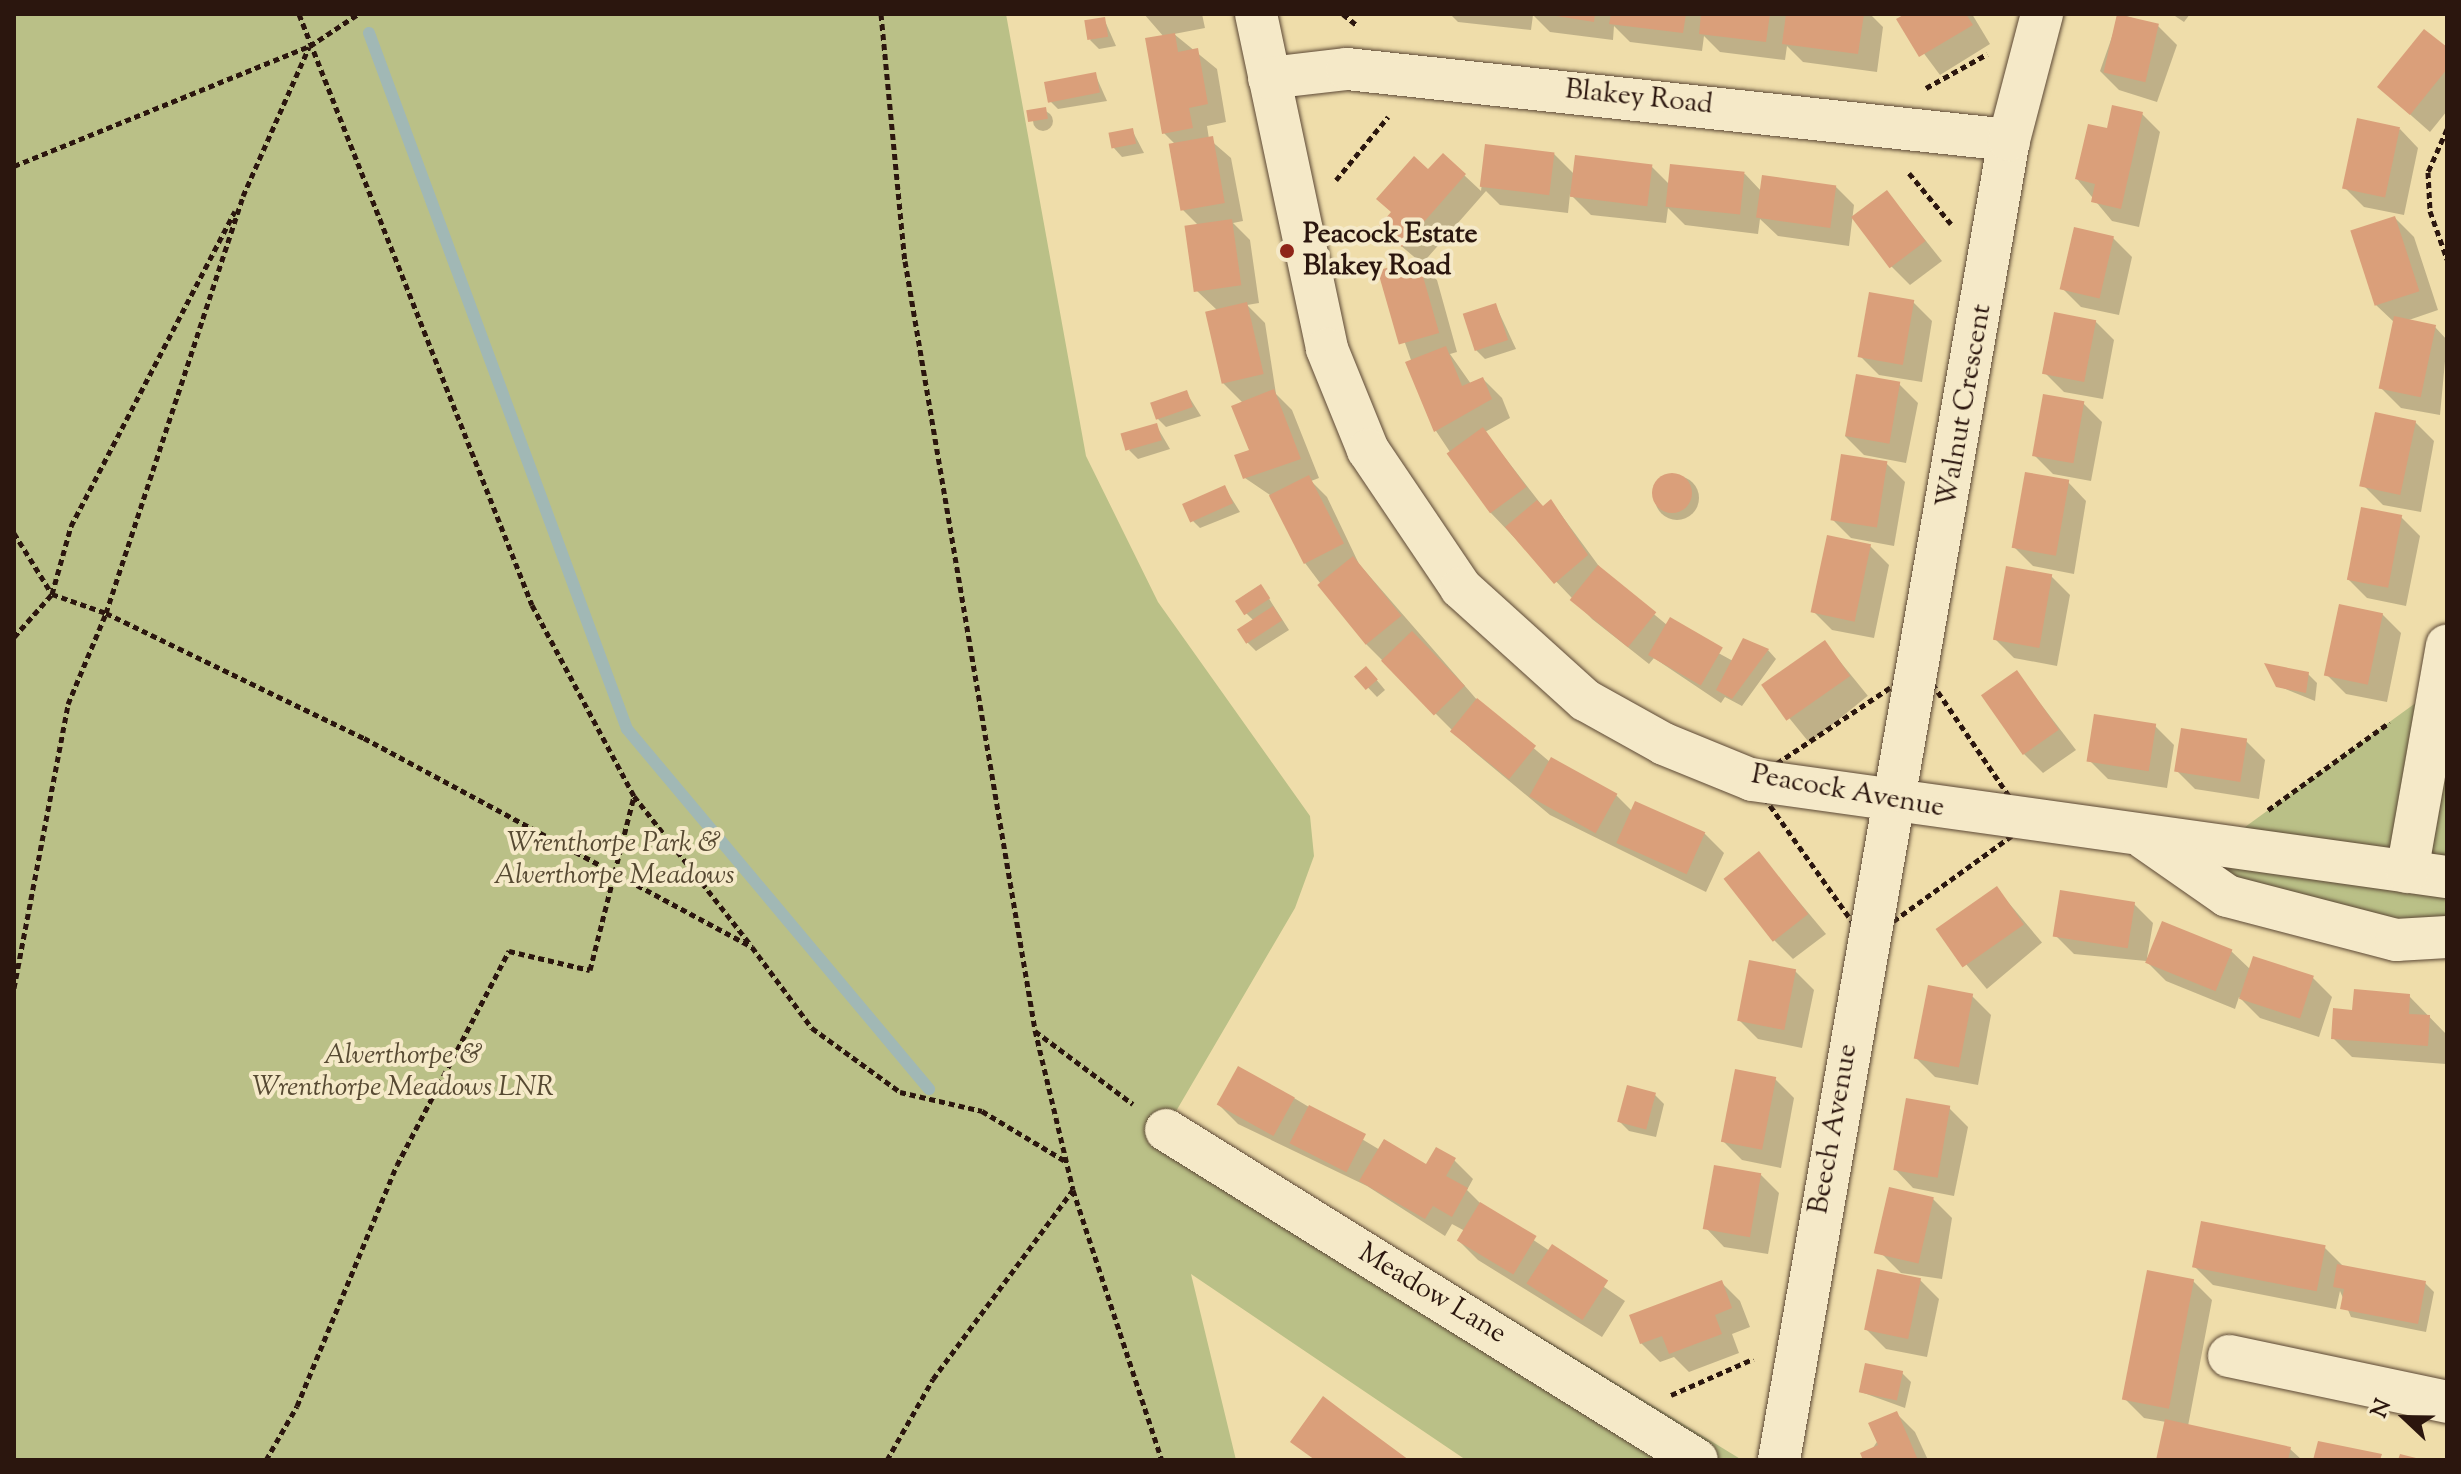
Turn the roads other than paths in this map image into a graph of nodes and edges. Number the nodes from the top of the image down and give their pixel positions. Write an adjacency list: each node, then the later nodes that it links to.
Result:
1 (1256, 14): 3 (street, Peacock Avenue)
2 (2042, 14): 4 (street, Walnut Crescent)
3 (1269, 78): 4 (street, Blakey Road); 6 (street, Peacock Avenue)
4 (2009, 140): 6 (street, Walnut Crescent)
5 (2447, 646): 8 (street)
6 (1895, 799): 7 (street, Peacock Avenue); 14 (street, Beech Avenue)
7 (2143, 838): 8 (street, Peacock Avenue); 9 (street, Peacock Avenue)
8 (2427, 874)
9 (2447, 937)
10 (1166, 1130): 13 (street, Meadow Lane)
11 (2229, 1356): 12 (street)
12 (2447, 1402)
13 (1697, 1460)
14 (1779, 1460)

